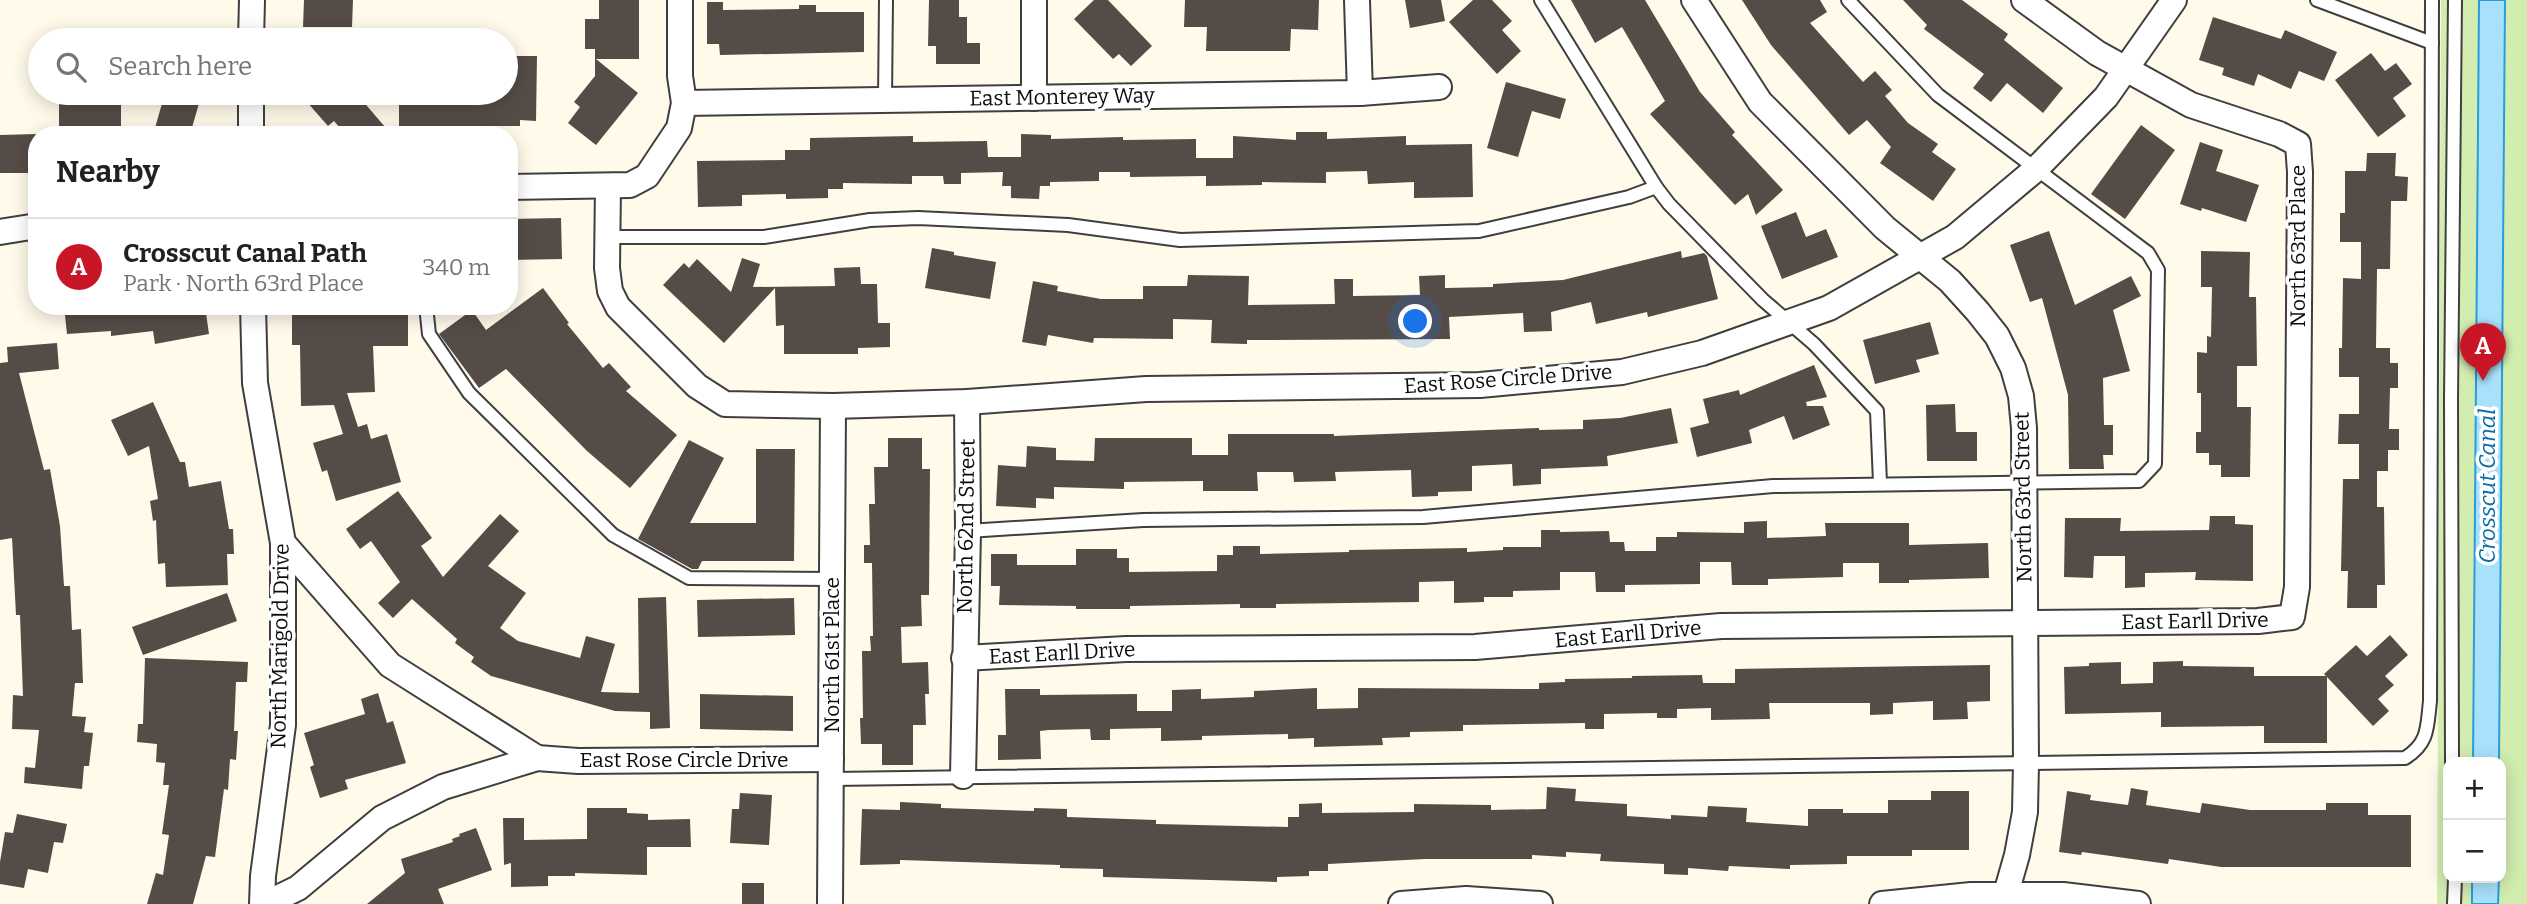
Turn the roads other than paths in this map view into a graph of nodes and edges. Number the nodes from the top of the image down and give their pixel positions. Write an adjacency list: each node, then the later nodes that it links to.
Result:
1 (251, 0): 14 (street)
2 (680, 0): 21 (street)
3 (886, 0): 20 (lane)
4 (1034, 0): 19 (street)
5 (1357, 0): 18 (street)
6 (1541, 0): 27 (lane)
7 (1695, 0): 31 (street, North 63rd Street)
8 (1848, 0): 24 (lane)
9 (2024, 0): 16 (street, North 63rd Place)
10 (2174, 0): 16 (street, East Rose Circle Drive)
11 (2317, 0): 15 (lane)
12 (2432, 0): 15 (lane)
13 (2455, 0): 45 (lane)
14 (251, 28)
15 (2432, 43): 47 (lane)
16 (2127, 69): 24 (street, East Rose Circle Drive); 42 (street, North 63rd Place)
17 (1439, 87): 18 (street, East Monterey Way)
18 (1360, 93): 19 (street, East Monterey Way)
19 (1034, 98): 20 (street, East Monterey Way)
20 (885, 99): 21 (street, East Monterey Way)
21 (684, 103): 25 (street)
22 (251, 105): 23 (street)
23 (251, 126)
24 (2036, 169): 31 (street, East Rose Circle Drive); 38 (lane)
25 (608, 186): 26 (street); 30 (street, East Rose Circle Drive)
26 (518, 187)
27 (1656, 187): 30 (lane); 34 (lane)
28 (28, 227): 29 (street)
29 (0, 232)
30 (608, 237): 36 (street, East Rose Circle Drive)
31 (1921, 257): 34 (street, East Rose Circle Drive); 38 (street, North 63rd Street)
32 (253, 315): 40 (street, North Marigold Drive)
33 (427, 315): 41 (lane)
34 (1788, 323): 35 (street, East Rose Circle Drive); 37 (lane)
35 (967, 402): 36 (street, East Rose Circle Drive); 39 (street, North 62nd Street)
36 (833, 406): 41 (street, North 61st Place)
37 (1880, 483): 38 (lane); 39 (lane)
38 (2025, 483): 43 (street, North 63rd Street)
39 (968, 531): 44 (street, North 62nd Street)
40 (283, 543): 46 (street, East Rose Circle Drive); 53 (street, North Marigold Drive)
41 (833, 579): 48 (street, North 61st Place)
42 (2292, 617): 43 (street, East Earll Drive)
43 (2026, 624): 44 (street, East Earll Drive); 47 (street, North 63rd Street)
44 (964, 658): 49 (street, North 62nd Street)
45 (2452, 757)
46 (537, 758): 48 (street, East Rose Circle Drive); 53 (street, East Rose Circle Drive)
47 (2026, 763): 49 (lane); 51 (street, North 63rd Street)
48 (832, 769): 49 (lane); 54 (street, North 61st Place)
49 (963, 776)
50 (2455, 883): 59 (lane)
51 (2004, 900): 57 (street); 58 (street)
52 (1466, 902): 55 (street); 56 (street)
53 (264, 904)
54 (831, 904)
55 (1401, 904)
56 (1540, 904)
57 (1882, 904)
58 (2138, 904)
59 (2454, 904)

